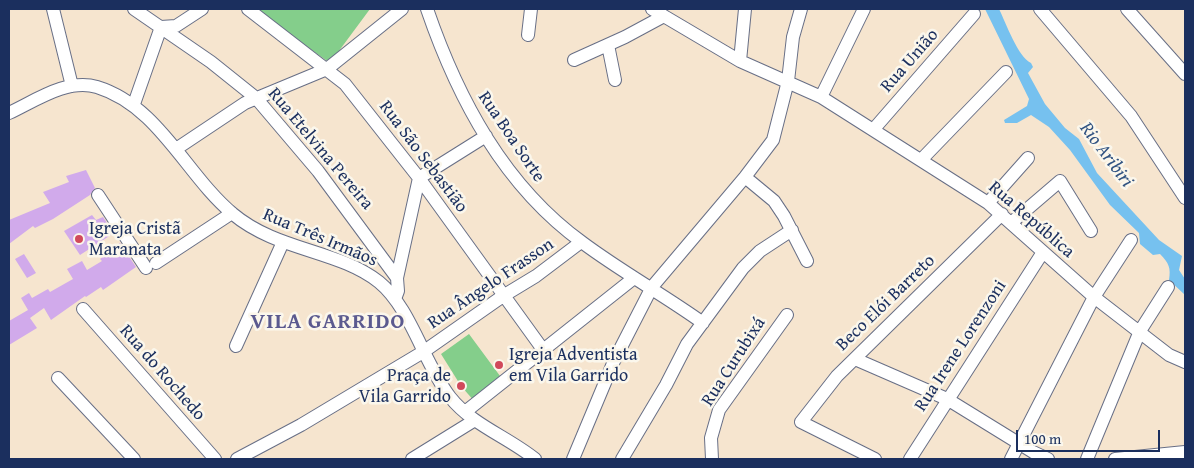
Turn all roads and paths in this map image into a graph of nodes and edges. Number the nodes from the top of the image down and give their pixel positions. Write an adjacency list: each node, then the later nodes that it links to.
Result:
1 (53, 9): 26 (street)
2 (134, 9): 16 (street, Rua Etelvina Pereira)
3 (202, 9): 16 (street)
4 (248, 9): 21 (street, Rua São Sebastião)
5 (427, 9): 32 (street, Rua Boa Sorte)
6 (531, 9): 17 (street)
7 (652, 9): 15 (street, Rua República)
8 (745, 9): 20 (street)
9 (801, 9): 25 (street)
10 (864, 9): 28 (street)
11 (1040, 9): 39 (street)
12 (1127, 9): 23 (street)
13 (397, 10): 21 (street)
14 (974, 14): 31 (street, Rua União)
15 (664, 16): 18 (street); 20 (street, Rua República)
16 (161, 27): 27 (street, Rua Etelvina Pereira); 29 (street)
17 (528, 35)
18 (608, 45): 19 (street); 24 (street)
19 (574, 60)
20 (740, 61): 25 (street, Rua República)
21 (326, 68): 27 (street); 37 (street, Rua São Sebastião)
22 (1006, 72): 35 (street)
23 (1185, 74)
24 (615, 80)
25 (788, 81): 28 (street, Rua República); 36 (street)
26 (72, 86): 29 (street, Rua Três Irmãos); 30 (street, Rua Três Irmãos)
27 (256, 98): 33 (street); 50 (street, Rua Etelvina Pereira)
28 (821, 98): 31 (street, Rua República)
29 (134, 104): 33 (street, Rua Três Irmãos)
30 (9, 113)
31 (873, 130): 35 (street, Rua República)
32 (486, 136): 37 (street); 47 (street, Rua Boa Sorte)
33 (176, 150): 41 (street, Rua Três Irmãos)
34 (1028, 158): 40 (street)
35 (921, 160): 40 (street, Rua República)
36 (745, 177): 43 (street); 52 (street)
37 (419, 178): 50 (street); 54 (street, Rua São Sebastião)
38 (98, 195): 41 (street)
39 (1185, 198)
40 (988, 203): 42 (street, Rua República)
41 (232, 213): 46 (street, Rua Três Irmãos)
42 (1007, 218): 44 (street, Beco Elói Barreto); 48 (street, Rua República); 64 (street, Beco Elói Barreto)
43 (792, 230): 49 (street); 59 (street)
44 (1091, 231)
45 (1131, 240): 55 (street)
46 (283, 242): 56 (street, Rua Três Irmãos); 61 (street)
47 (581, 242): 51 (street, Rua Boa Sorte); 54 (street, Rua Ângelo Frasson)
48 (1043, 252): 55 (street, Rua República); 67 (street, Rua Irene Lorenzoni)
49 (806, 261)
50 (397, 278): 56 (street)
51 (634, 278): 52 (street, Rua Boa Sorte); 62 (street)
52 (652, 287): 59 (street, Rua Boa Sorte); 76 (street)
53 (1168, 287): 60 (street)
54 (503, 296): 62 (street, Rua São Sebastião); 63 (street, Rua Ângelo Frasson)
55 (1094, 297): 60 (street, Rua República); 69 (street)
56 (395, 299): 63 (street, Rua Três Irmãos)
57 (83, 309): 72 (street, Rua do Rochedo)
58 (787, 315): 78 (street, Rua Curubixá)
59 (704, 323): 77 (street)
60 (1140, 332): 65 (street, Rua República); 83 (street)
61 (236, 346)
62 (544, 351): 68 (street)
63 (424, 352): 68 (street, Rua Três Irmãos); 73 (street, Rua Ângelo Frasson)
64 (854, 359): 67 (street); 79 (street, Beco Elói Barreto)
65 (1185, 362)
66 (58, 378): 71 (street)
67 (947, 400): 69 (street); 80 (street, Rua Irene Lorenzoni)
68 (470, 416): 74 (street); 75 (street, Rua Três Irmãos)
69 (1020, 443): 81 (street); 82 (street)
70 (1185, 452): 84 (street)
71 (134, 459)
72 (215, 459)
73 (237, 459)
74 (412, 459)
75 (535, 459)
76 (573, 459)
77 (622, 459)
78 (712, 459)
79 (875, 459)
80 (910, 459)
81 (1010, 459)
82 (1048, 459)
83 (1088, 459)
84 (1115, 459)

